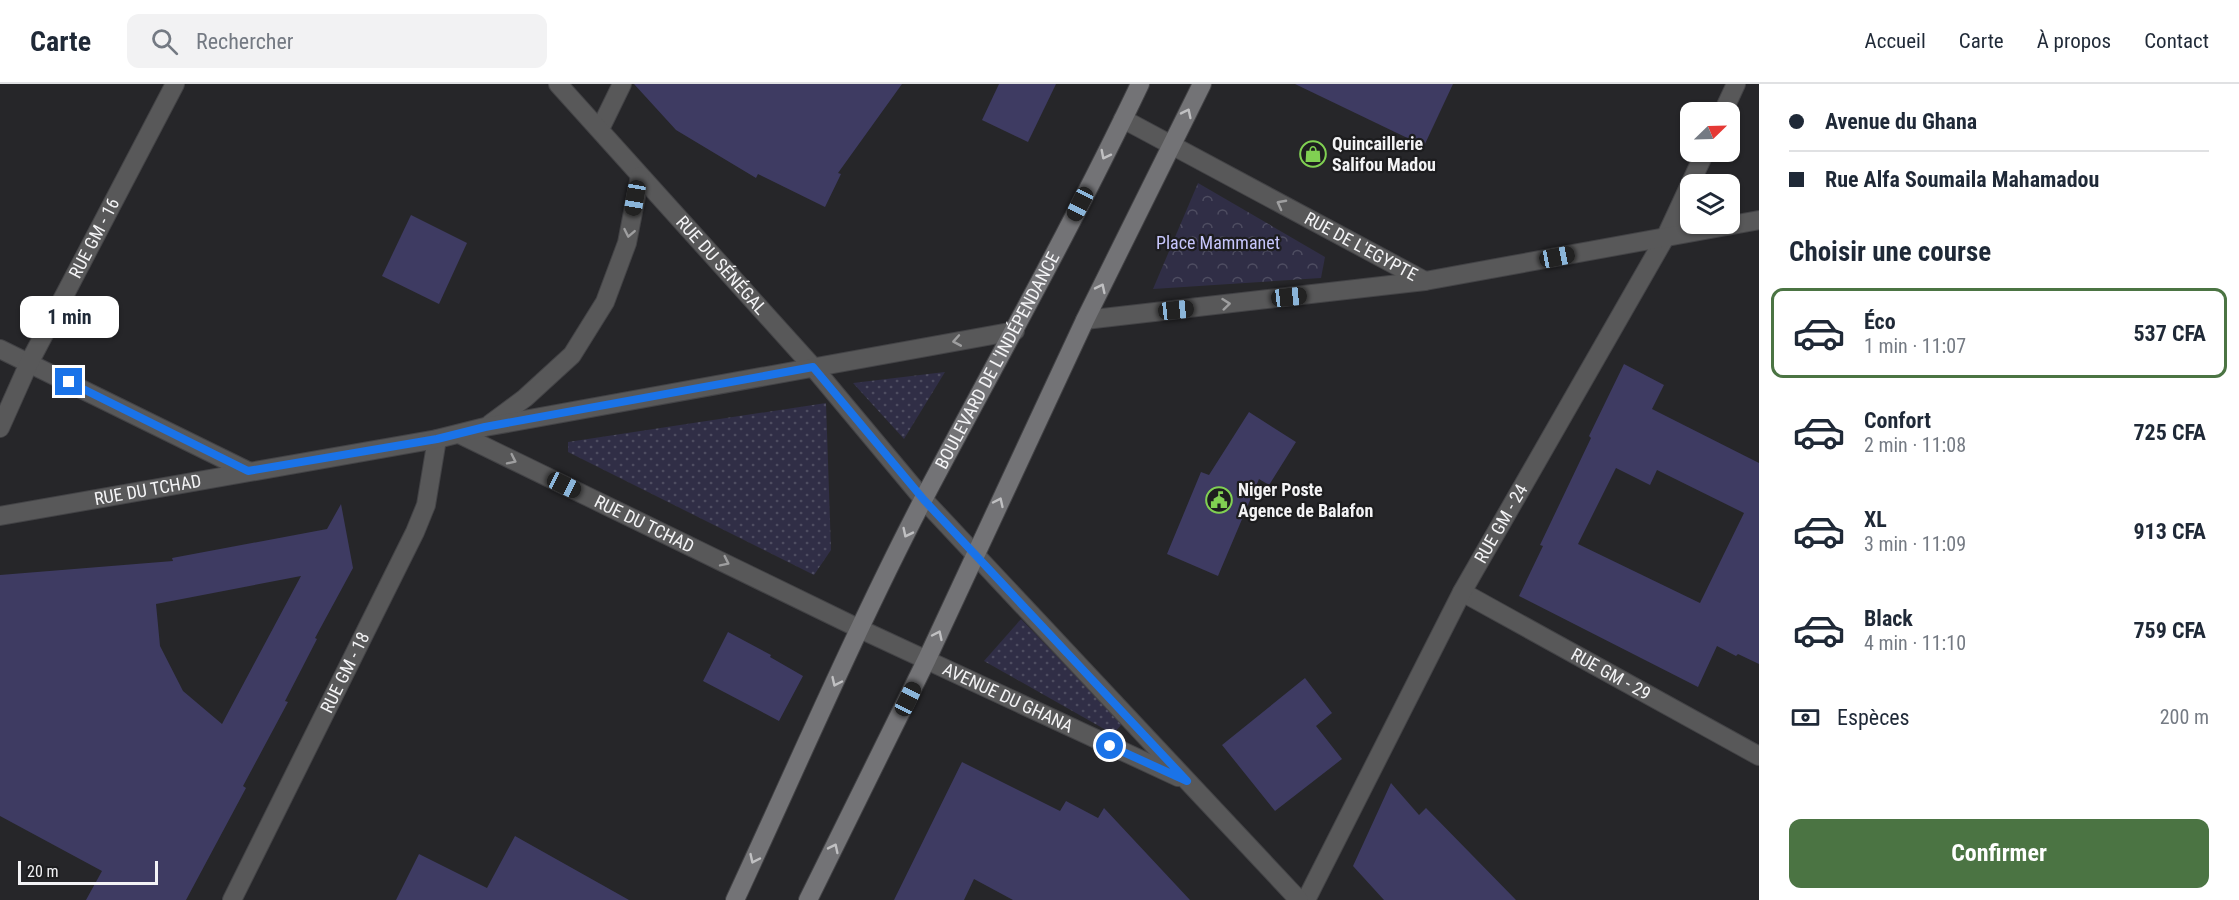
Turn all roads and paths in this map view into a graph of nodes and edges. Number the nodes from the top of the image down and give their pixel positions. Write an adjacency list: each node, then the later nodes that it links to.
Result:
1 (175, 84): 19 (street, RUE GM - 16)
2 (558, 84): 9 (street, RUE DU SÉNÉGAL)
3 (622, 84): 9 (street)
4 (1140, 84): 8 (main road, BOULEVARD DE L'INDÉPENDANCE)
5 (1202, 84): 10 (main road, one-way to 5)
6 (1736, 84): 7 (street)
7 (1728, 102)
8 (1123, 119): 10 (street, RUE DE L'EGYPTE); 17 (main road, BOULEVARD DE L'INDÉPENDANCE, one-way to 17)
9 (600, 129): 12 (street, RUE DU SÉNÉGAL)
10 (1172, 145): 15 (street, RUE DE L'EGYPTE, one-way to 10); 16 (main road, one-way to 10)
11 (1700, 162): 14 (street, RUE GM - 24)
12 (640, 176): 20 (street, RUE DU SÉNÉGAL); 21 (street, one-way to 21)
13 (1759, 220): 14 (street, RUE DE L'EGYPTE)
14 (1666, 236): 15 (street, RUE DE L'EGYPTE); 29 (street, RUE GM - 24)
15 (1425, 281): 16 (street, RUE DE L'EGYPTE, one-way to 15)
16 (1085, 320): 28 (main road, one-way to 16)
17 (1015, 331): 20 (street, one-way to 20); 26 (main road, BOULEVARD DE L'INDÉPENDANCE)
18 (0, 349): 19 (street)
19 (29, 363): 22 (street, RUE GM - 16); 25 (street)
20 (813, 367): 21 (street); 26 (street, AVENUE DU GHANA)
21 (485, 427): 23 (street)
22 (0, 428)
23 (459, 434): 24 (street, RUE DU TCHAD); 30 (street, RUE DU TCHAD, one-way to 30)
24 (437, 439): 25 (street, RUE DU TCHAD); 34 (street, RUE GM - 18)
25 (248, 471): 27 (street, RUE DU TCHAD)
26 (924, 500): 28 (street, AVENUE DU GHANA); 30 (main road, BOULEVARD DE L'INDÉPENDANCE, one-way to 30)
27 (0, 516)
28 (975, 555): 31 (main road, one-way to 28); 33 (street, AVENUE DU GHANA)
29 (1462, 592): 32 (street, RUE GM - 29); 38 (street, RUE GM - 24)
30 (860, 629): 31 (street, AVENUE DU GHANA); 35 (main road, BOULEVARD DE L'INDÉPENDANCE, one-way to 35)
31 (927, 659): 33 (street, AVENUE DU GHANA); 36 (main road, one-way to 31)
32 (1759, 756)
33 (1187, 781): 37 (street, AVENUE DU GHANA)
34 (232, 900)
35 (735, 900)
36 (808, 900)
37 (1299, 900)
38 (1306, 900)

